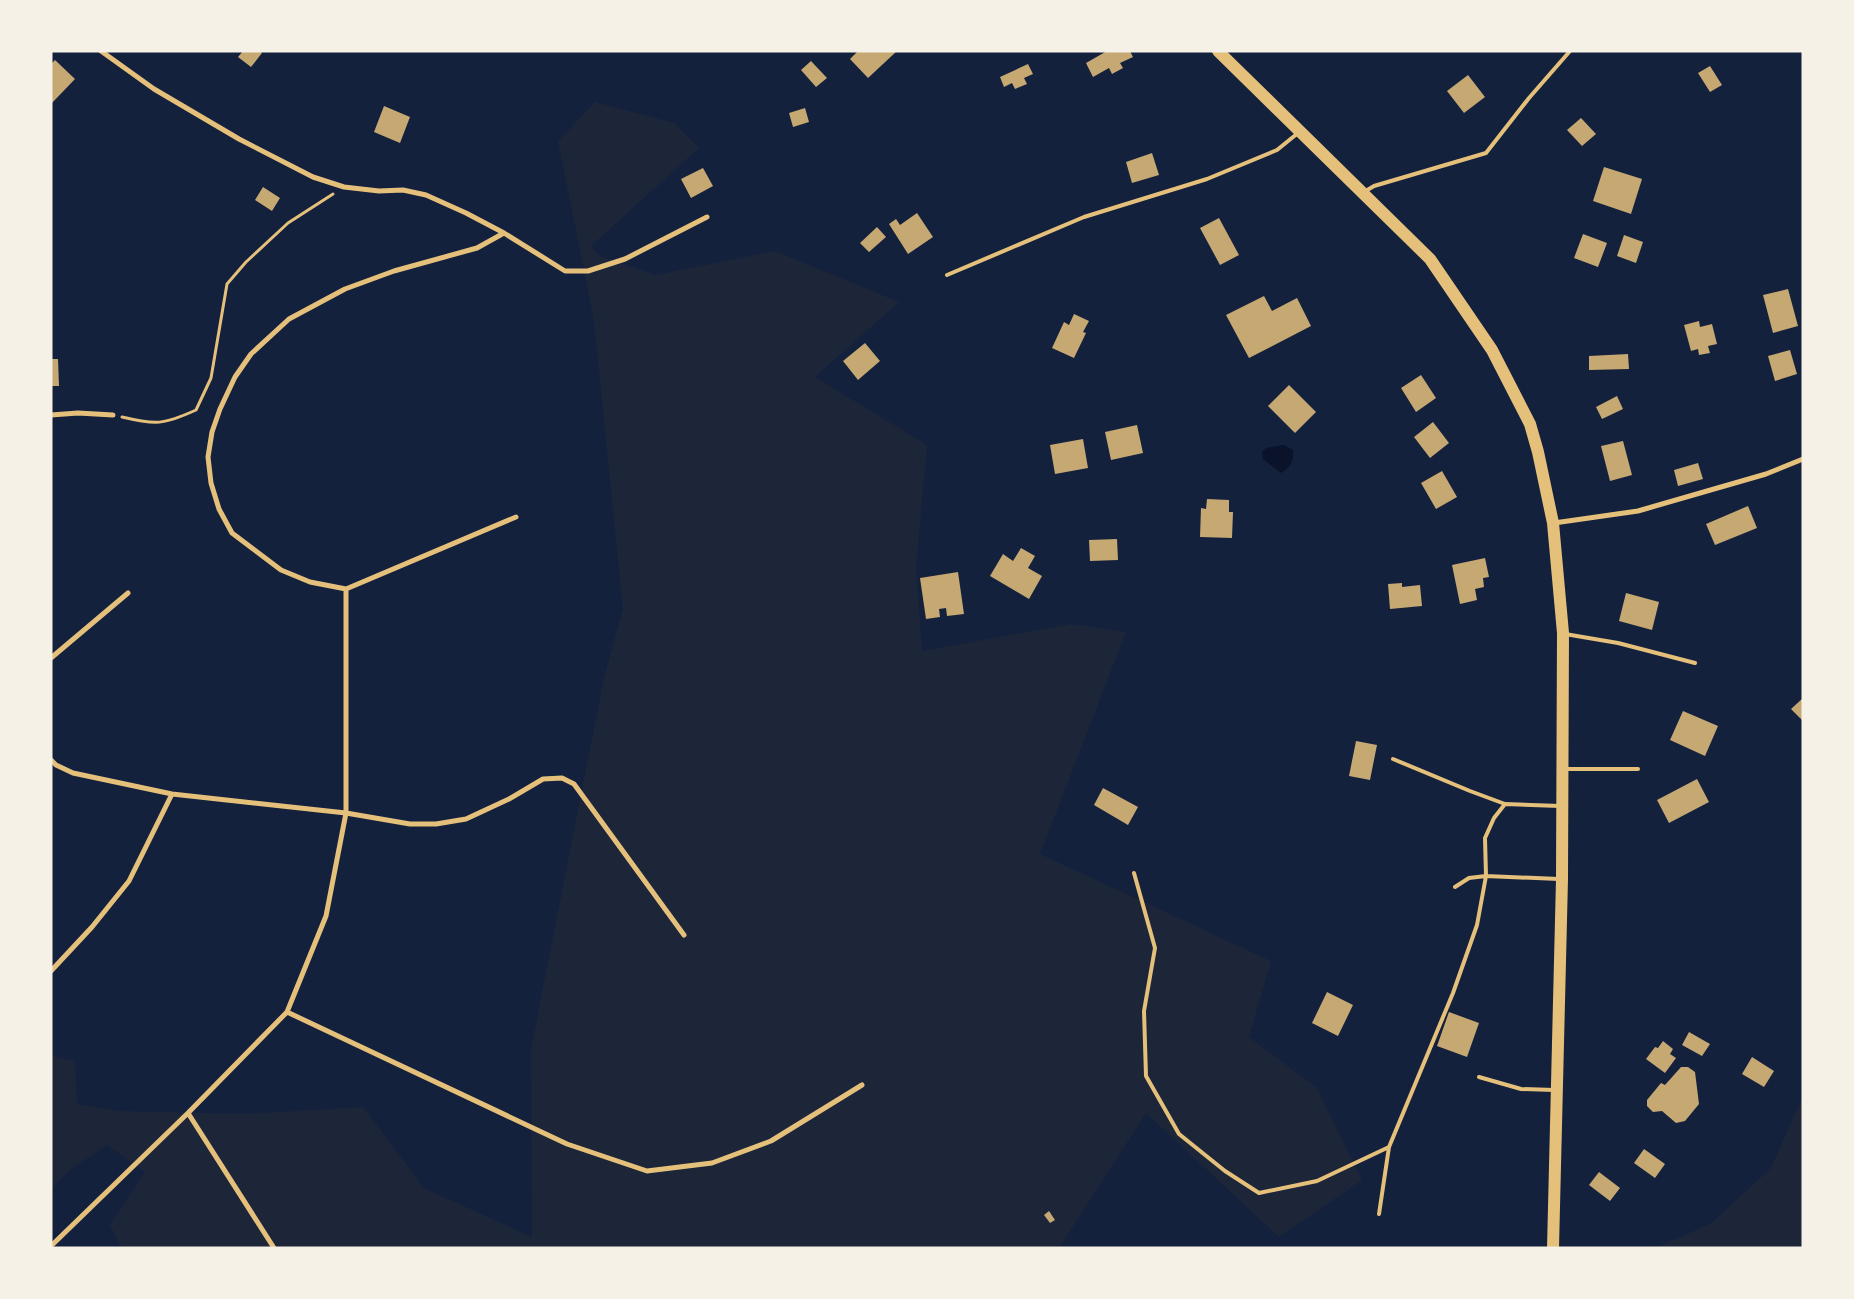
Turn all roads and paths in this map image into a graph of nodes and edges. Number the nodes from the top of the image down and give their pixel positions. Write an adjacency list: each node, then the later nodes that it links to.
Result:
1 (101, 51): 5 (street)
2 (1218, 51): 4 (main road)
3 (1570, 51): 6 (lane)
4 (1300, 132): 6 (main road); 9 (lane)
5 (344, 186): 8 (street); 11 (path)
6 (1362, 193): 14 (main road)
7 (707, 217): 8 (street)
8 (504, 233): 15 (street)
9 (948, 275)
10 (51, 415): 11 (street)
11 (113, 416)
12 (1803, 459): 14 (street)
13 (516, 517): 15 (street)
14 (1553, 523): 17 (main road)
15 (346, 589): 27 (street)
16 (128, 592): 18 (street)
17 (1563, 633): 19 (lane); 22 (main road)
18 (51, 658)
19 (1695, 663)
20 (1393, 759): 25 (lane)
21 (51, 760): 24 (street)
22 (1564, 769): 23 (lane); 26 (main road)
23 (1638, 770)
24 (172, 794): 27 (street); 33 (street)
25 (1505, 804): 26 (lane); 29 (lane)
26 (1563, 806): 30 (main road)
27 (346, 813): 32 (street); 34 (street)
28 (1134, 873): 39 (lane)
29 (1486, 876): 30 (lane); 31 (lane); 39 (lane)
30 (1562, 879): 37 (main road)
31 (1454, 888)
32 (684, 935)
33 (51, 971)
34 (287, 1012): 36 (street); 38 (street)
35 (1480, 1077): 37 (lane)
36 (862, 1085)
37 (1557, 1090): 43 (main road)
38 (188, 1113): 41 (street); 42 (street)
39 (1389, 1147): 40 (lane)
40 (1379, 1214)
41 (51, 1246)
42 (274, 1248)
43 (1553, 1248)

